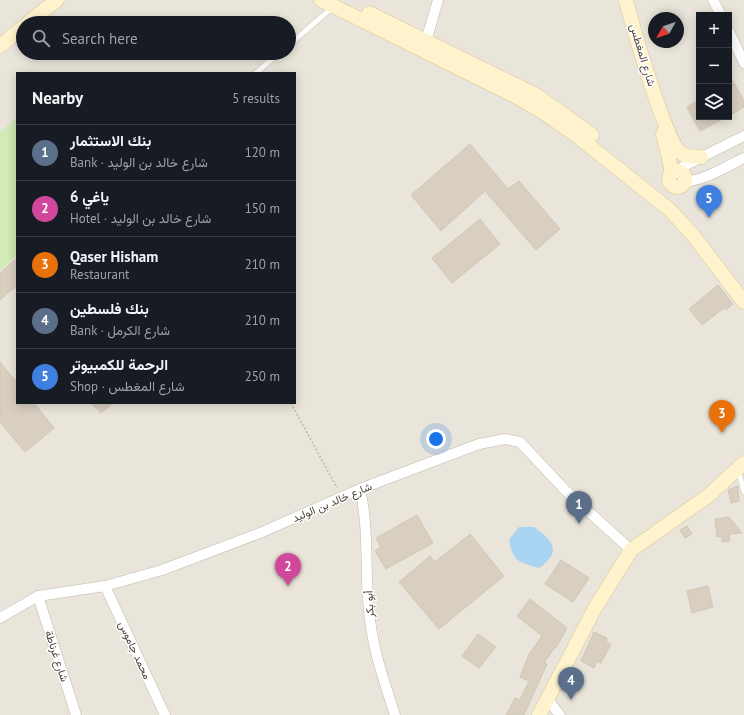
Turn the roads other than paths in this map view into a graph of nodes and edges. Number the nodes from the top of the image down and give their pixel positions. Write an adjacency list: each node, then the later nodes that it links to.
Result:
1 (57, 0): 8 (main road)
2 (321, 0): 6 (main road)
3 (438, 0): 12 (street)
4 (626, 0): 17 (main road, شارع المغطس)
5 (713, 0): 7 (street)
6 (338, 3): 11 (lane); 12 (main road); 20 (main road)
7 (719, 12)
8 (37, 16)
9 (16, 33): 13 (main road)
10 (732, 37): 15 (street)
11 (296, 39)
12 (426, 41): 20 (main road)
13 (0, 46)
14 (272, 60): 16 (lane)
15 (744, 63)
16 (257, 72)
17 (660, 109): 20 (main road, شارع المغطس); 20 (main road, شارع المغطس)
18 (744, 136): 20 (street)
19 (744, 158): 20 (street)
20 (680, 175): 21 (main road); 22 (main road)
21 (744, 288)
22 (744, 302)
23 (741, 466): 25 (lane); 26 (main road)
24 (360, 489): 26 (street, شارع خالد بن الوليد); 27 (street, شارع خالد بن الوليد); 33 (street, أبو بكر)
25 (744, 492)
26 (631, 550): 30 (main road)
27 (105, 586): 28 (street, شارع خالد بن الوليد); 32 (street, محمد جاموس)
28 (38, 596): 29 (street, شارع خالد بن الوليد); 31 (street, شارع غرناطة)
29 (0, 618)
30 (548, 700): 34 (main road); 35 (street)
31 (76, 715)
32 (165, 715)
33 (395, 715)
34 (540, 715)
35 (560, 715)

